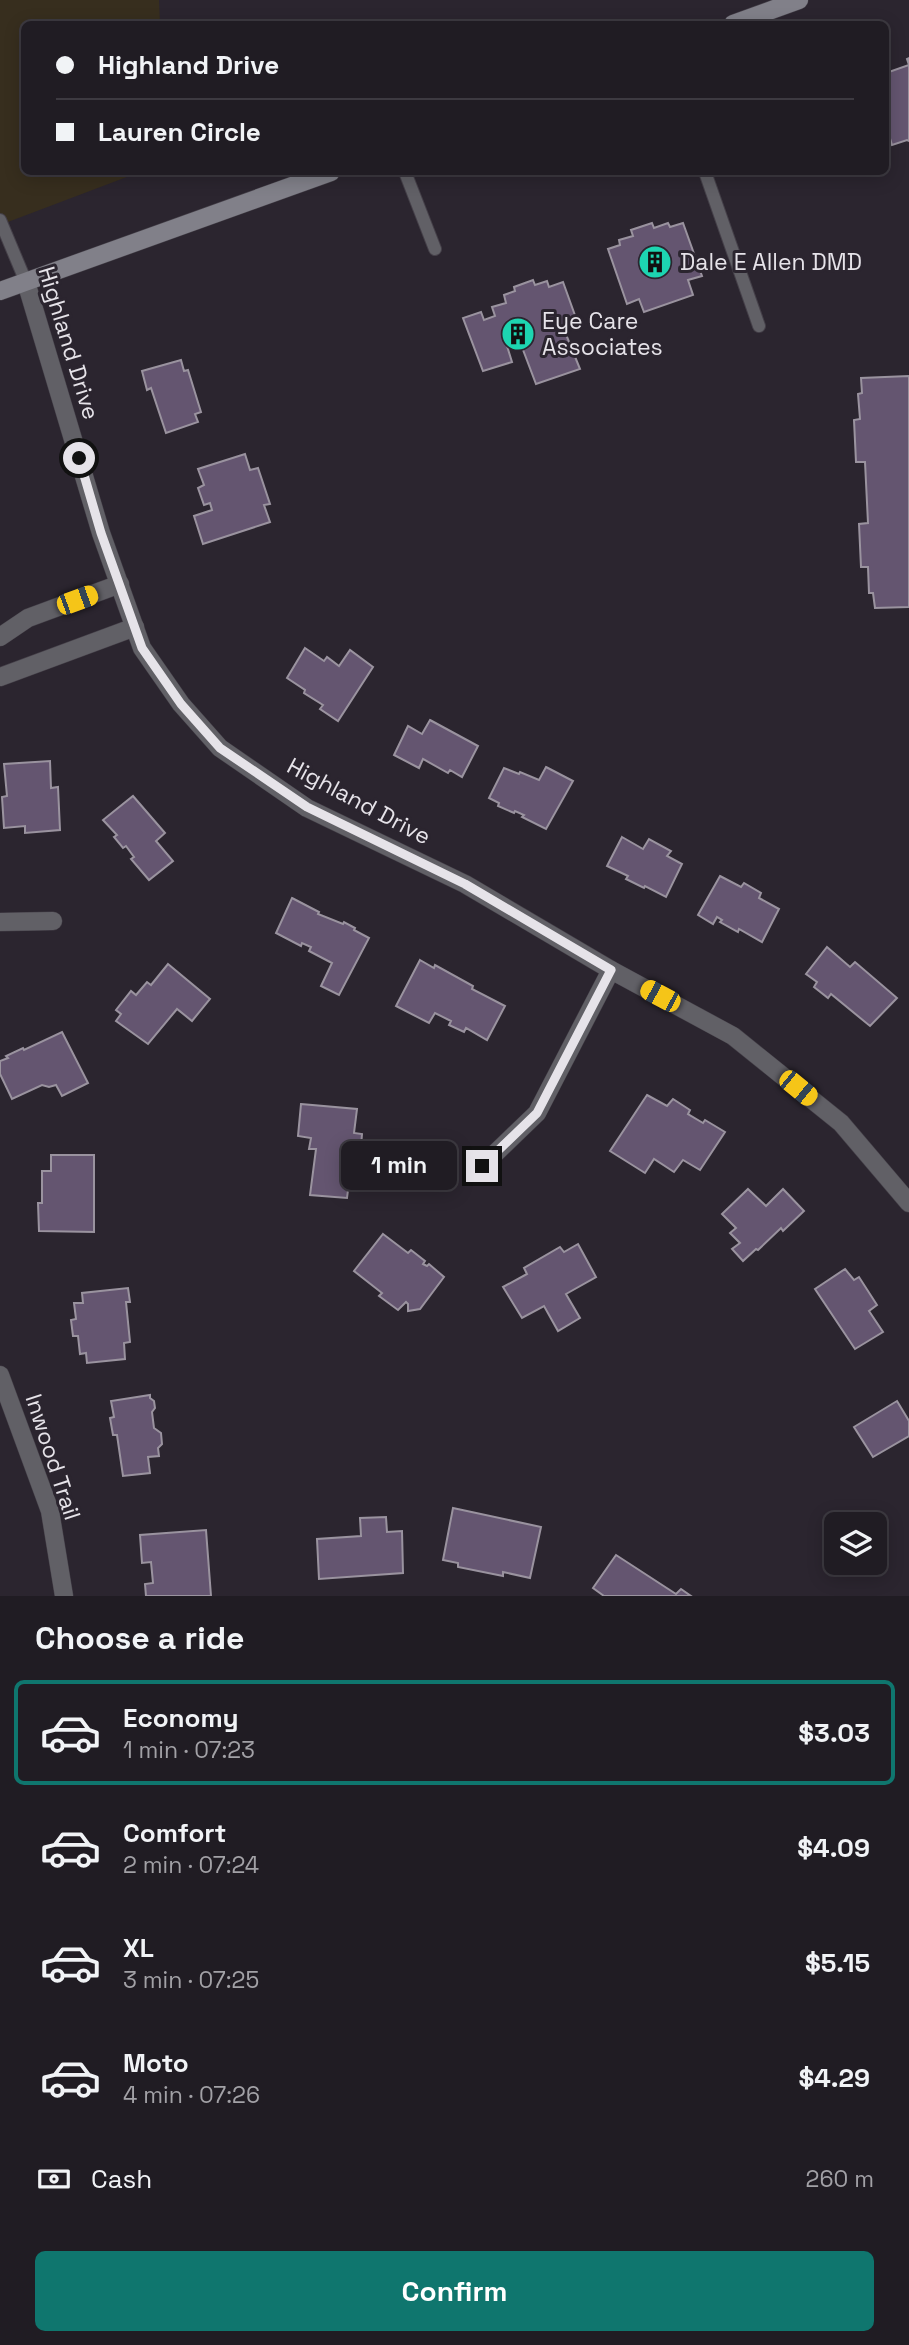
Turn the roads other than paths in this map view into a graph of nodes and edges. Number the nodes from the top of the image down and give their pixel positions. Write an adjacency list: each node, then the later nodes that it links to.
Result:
1 (799, 0): 2 (main road)
2 (741, 21)
3 (323, 175): 8 (main road)
4 (406, 175): 7 (lane)
5 (706, 175): 10 (lane)
6 (0, 220): 8 (lane, Highland Drive)
7 (435, 249)
8 (26, 282): 9 (main road); 11 (street, Highland Drive)
9 (0, 292)
10 (759, 326)
11 (120, 584): 12 (street, Highland Drive); 13 (street)
12 (135, 627): 14 (street); 17 (street, Highland Drive)
13 (0, 637)
14 (0, 677)
15 (53, 921): 16 (street)
16 (0, 922)
17 (611, 970): 18 (street); 19 (street, Highland Drive)
18 (482, 1166)
19 (909, 1203)
20 (0, 1375): 21 (street, Inwood Trail)
21 (64, 1596)

